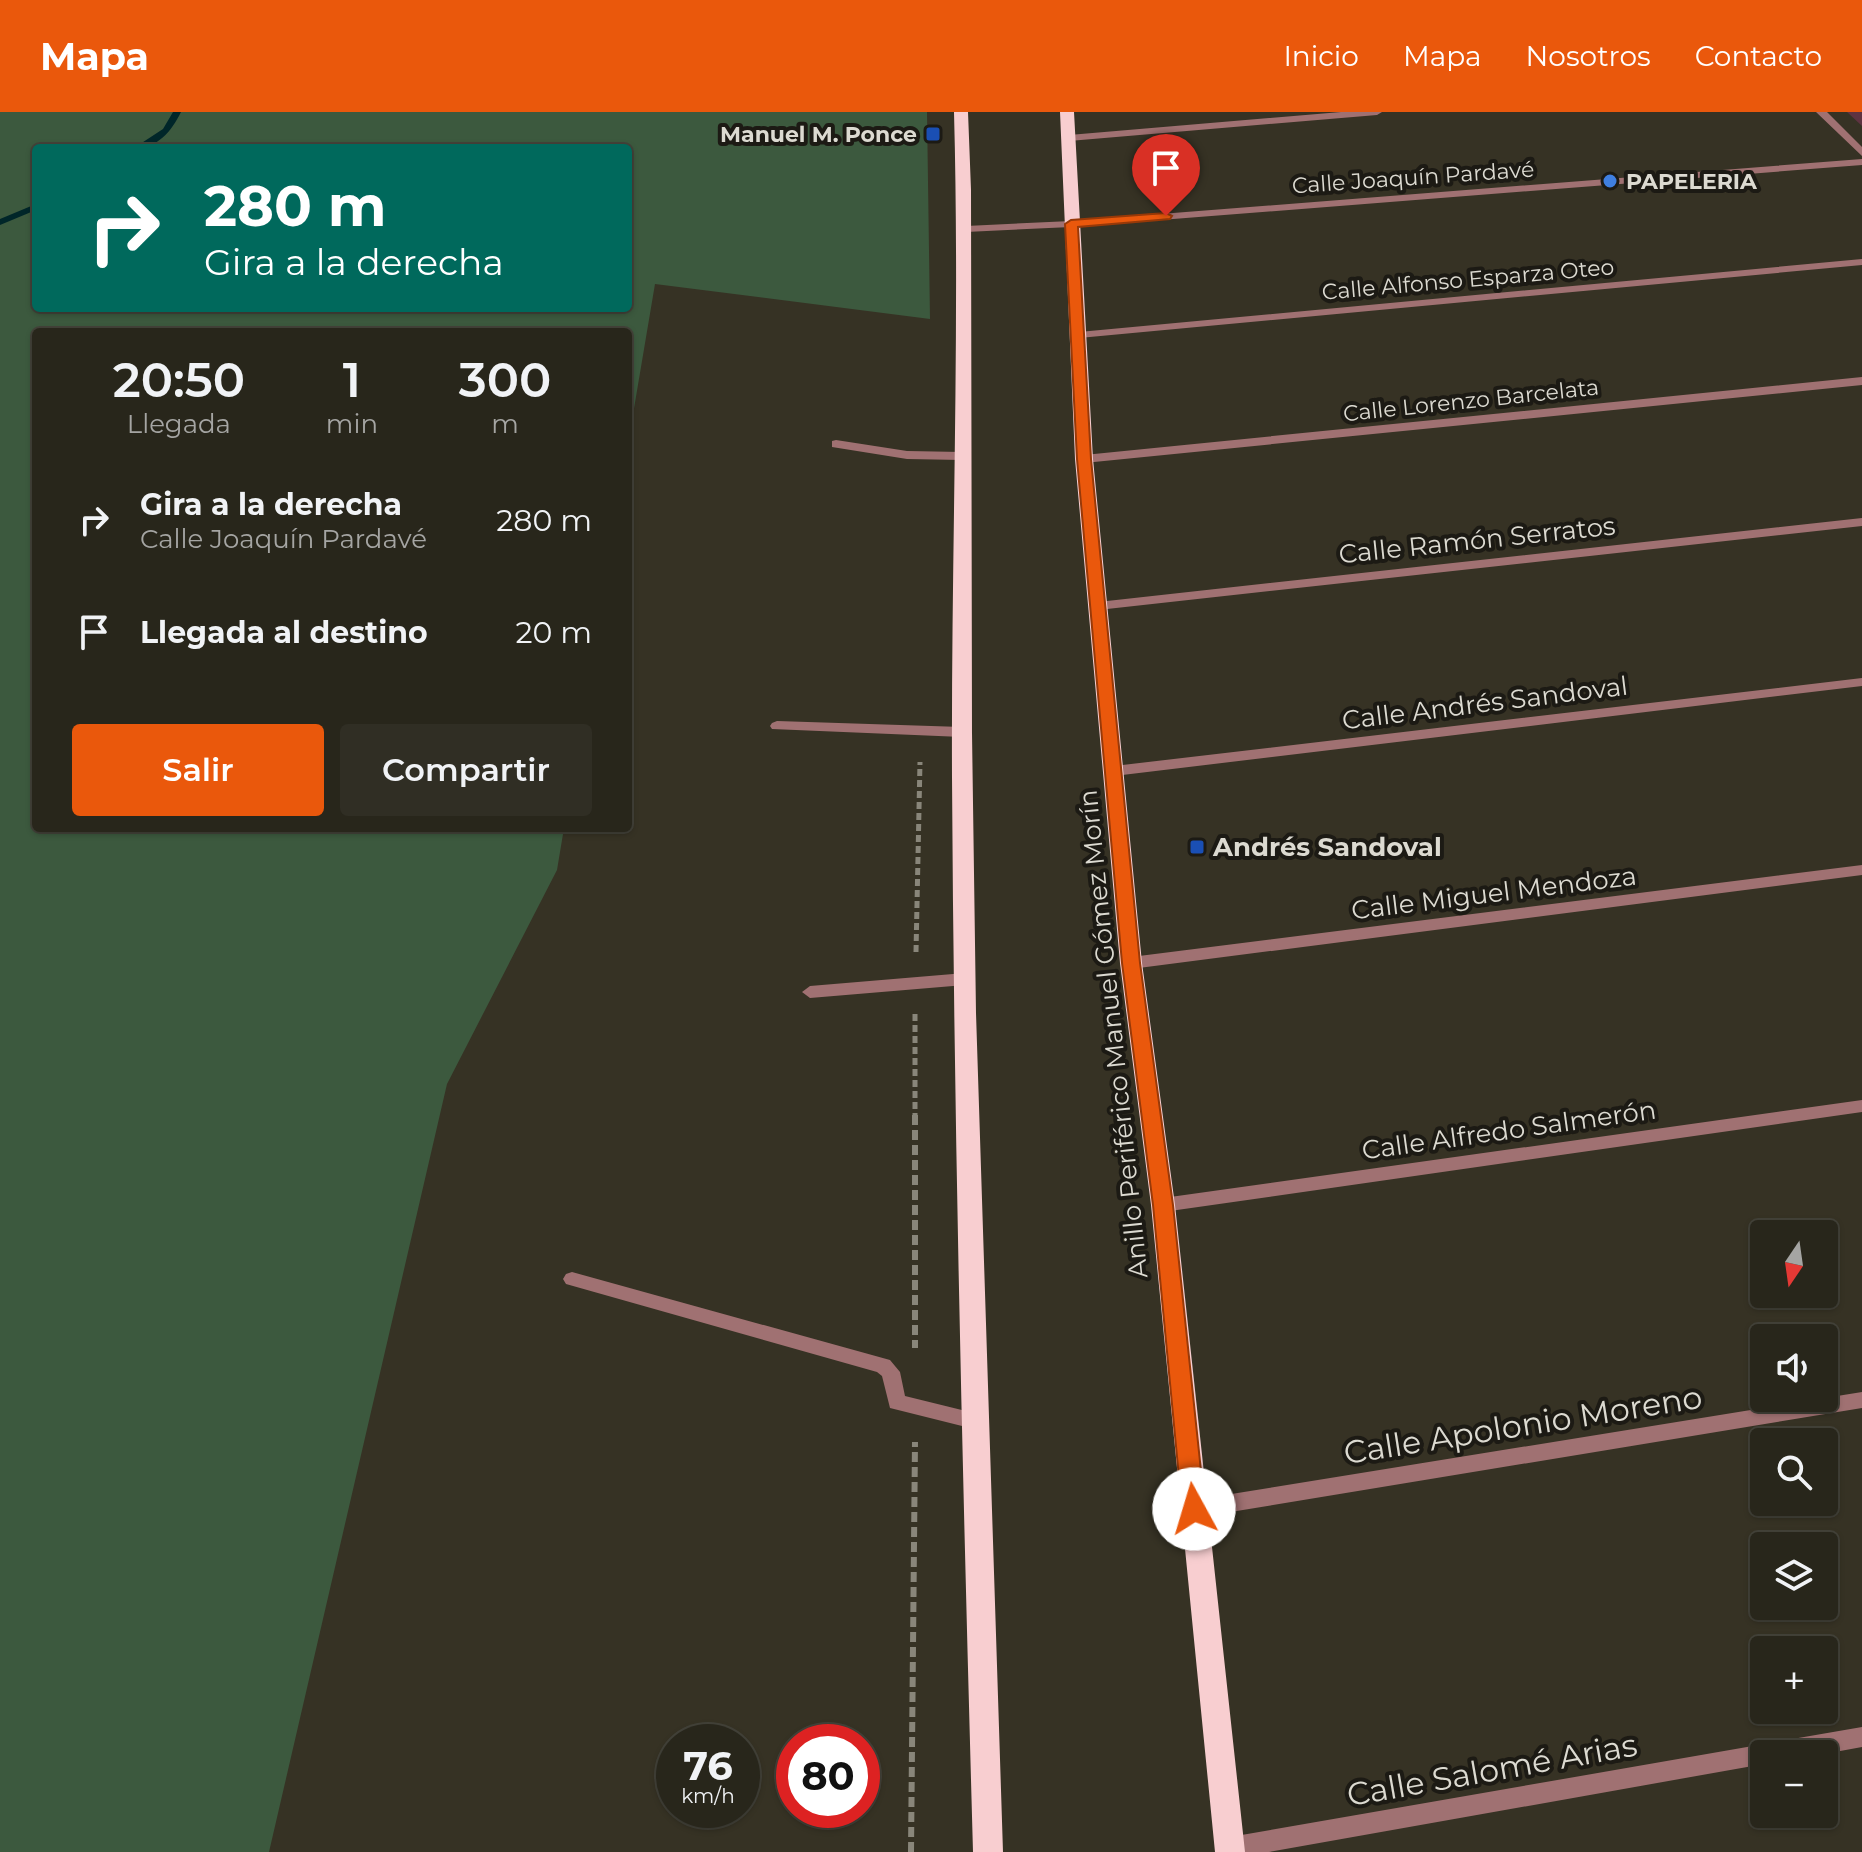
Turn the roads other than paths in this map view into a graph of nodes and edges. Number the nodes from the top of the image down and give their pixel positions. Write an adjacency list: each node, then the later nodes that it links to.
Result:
1 (961, 112): 9 (highway)
2 (1067, 112): 5 (highway, Anillo Periférico Manuel Gómez Morín)
3 (1377, 112): 5 (street)
4 (1821, 112): 6 (street)
5 (1069, 138): 8 (highway, Anillo Periférico Manuel Gómez Morín)
6 (1862, 153)
7 (1862, 162): 8 (street, Calle Joaquín Pardavé)
8 (1071, 224): 9 (street, Calle Joaquín Pardavé); 11 (highway, Anillo Periférico Manuel Gómez Morín)
9 (966, 229): 14 (highway)
10 (1862, 262): 11 (street, Calle Alfonso Esparza Oteo)
11 (1079, 335): 15 (highway, Anillo Periférico Manuel Gómez Morín)
12 (1862, 381): 15 (street, Calle Lorenzo Barcelata)
13 (836, 444): 14 (street)
14 (962, 456): 20 (highway)
15 (1084, 459): 17 (highway, Anillo Periférico Manuel Gómez Morín)
16 (1862, 522): 17 (street, Calle Ramón Serratos)
17 (1098, 606): 21 (highway, Anillo Periférico Manuel Gómez Morín)
18 (1862, 682): 21 (street, Calle Andrés Sandoval)
19 (777, 726): 20 (street)
20 (962, 732): 24 (highway)
21 (1114, 771): 23 (highway, Anillo Periférico Manuel Gómez Morín)
22 (1862, 870): 23 (street, Calle Miguel Mendoza)
23 (1131, 963): 27 (highway, Anillo Periférico Manuel Gómez Morín)
24 (965, 979): 25 (street); 30 (highway)
25 (810, 992)
26 (1862, 1106): 27 (street, Calle Alfredo Salmerón)
27 (1163, 1205): 31 (highway, Anillo Periférico Manuel Gómez Morín)
28 (572, 1279): 30 (street)
29 (1862, 1400): 31 (street, Calle Apolonio Moreno)
30 (974, 1421): 36 (highway)
31 (1194, 1509): 35 (highway, Anillo Periférico Manuel Gómez Morín)
32 (1862, 1737): 33 (street, Calle Salomé Arias)
33 (1838, 1741)
34 (1750, 1757): 35 (street, Calle Salomé Arias)
35 (1230, 1850)
36 (988, 1852)

